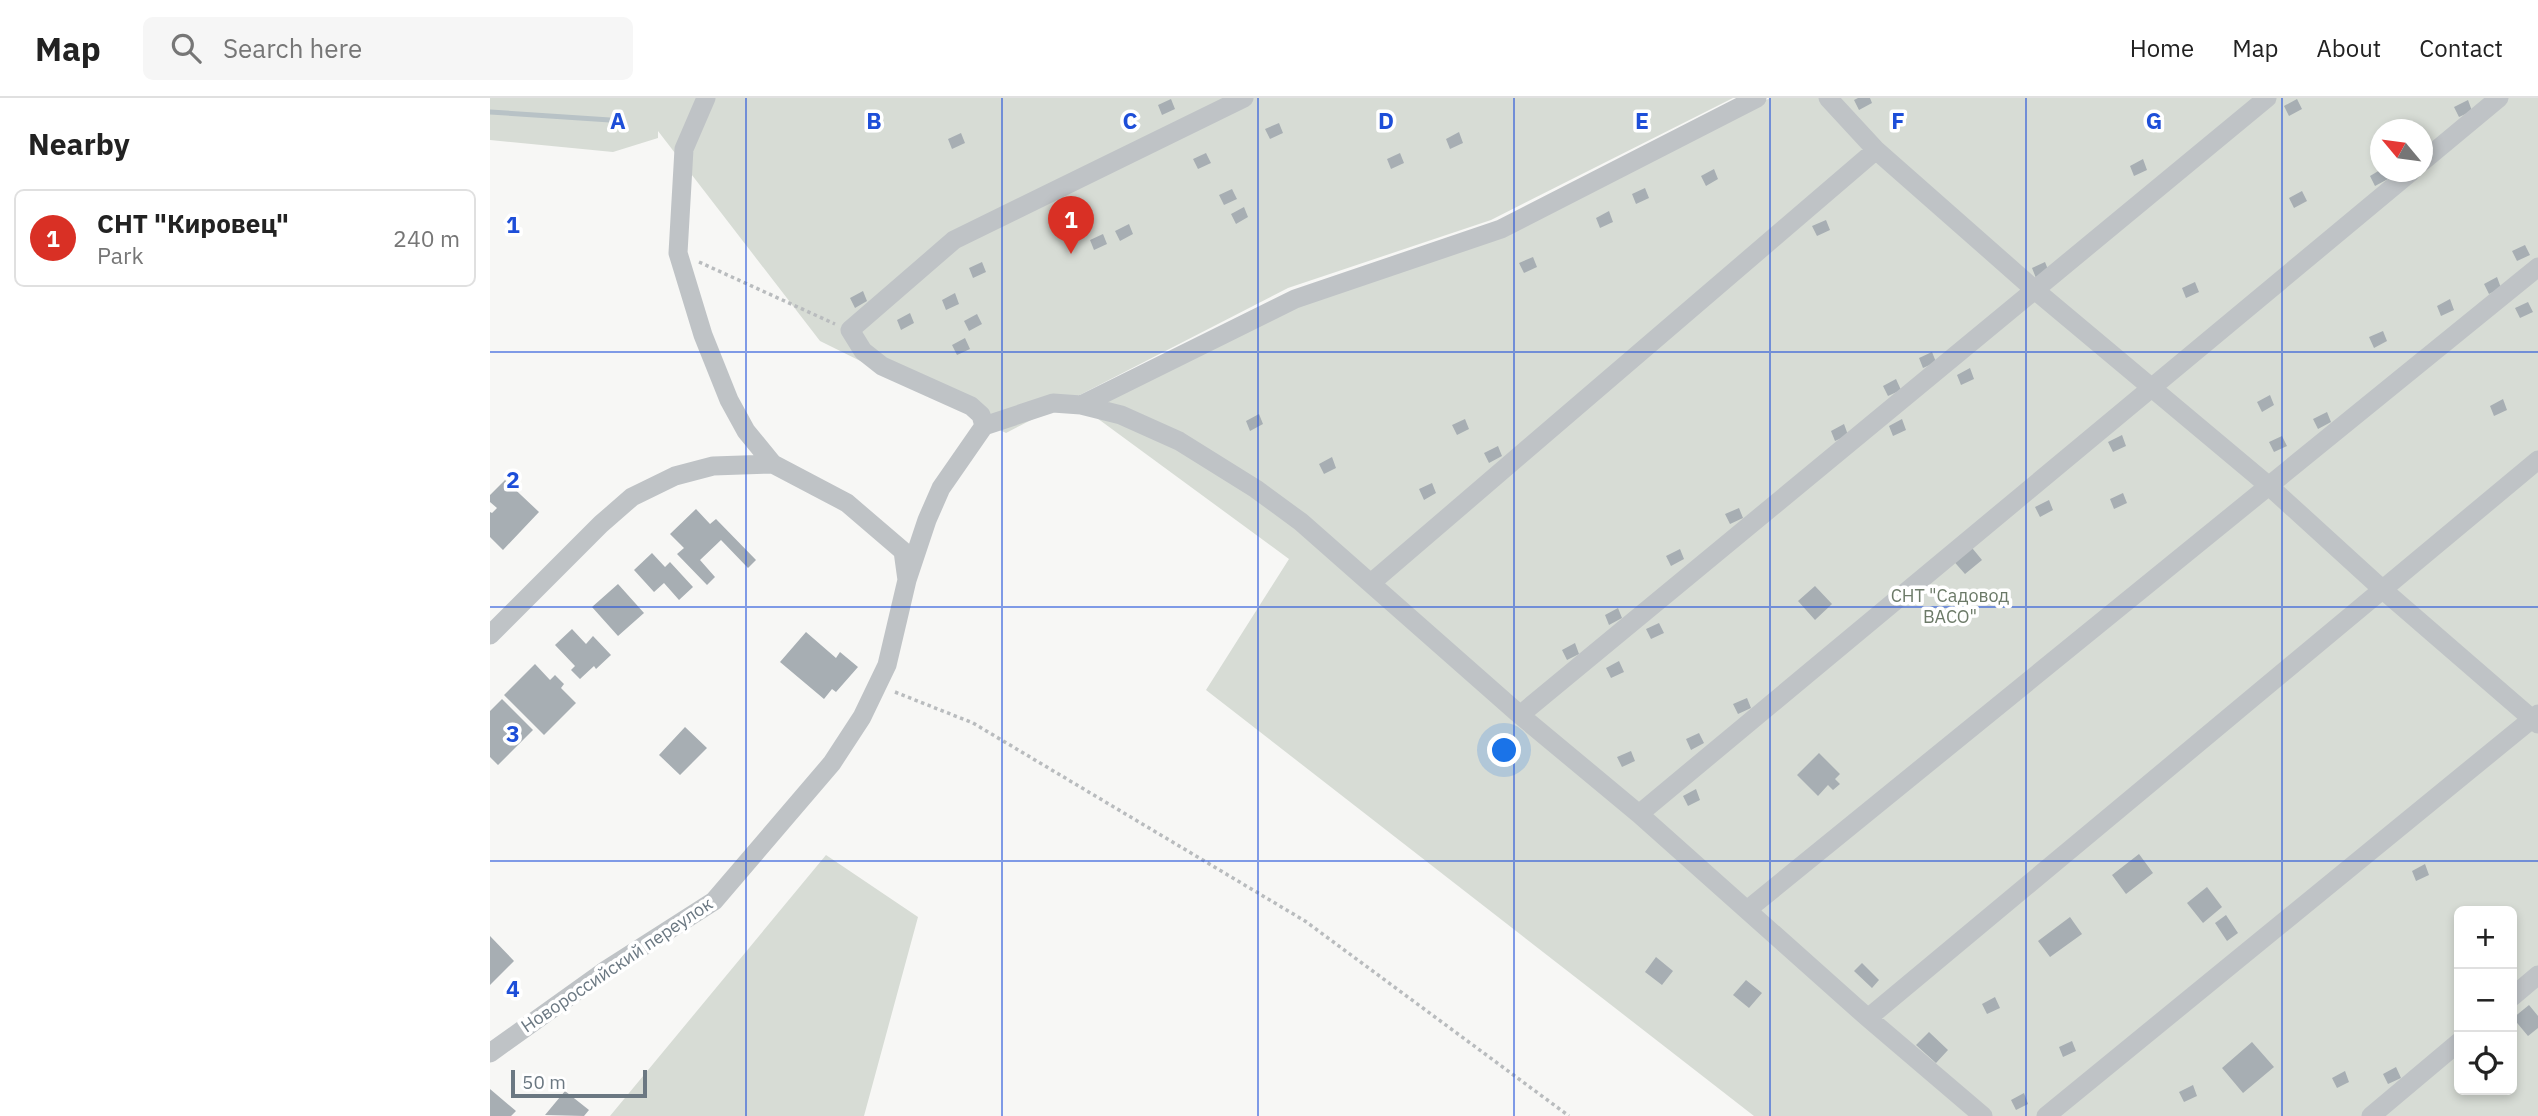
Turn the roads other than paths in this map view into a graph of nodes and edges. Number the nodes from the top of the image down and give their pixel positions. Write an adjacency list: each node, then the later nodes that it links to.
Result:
1 (706, 98): 16 (street)
2 (1244, 98): 14 (street)
3 (1756, 98): 13 (street)
4 (1828, 98): 7 (street)
5 (2267, 98): 11 (street)
6 (2499, 98): 8 (street)
7 (1877, 150): 11 (street); 19 (street)
8 (2433, 154)
9 (2399, 182): 12 (street)
10 (2538, 267): 17 (street)
11 (2035, 290): 12 (street); 22 (street)
12 (2151, 388): 17 (street); 24 (street)
13 (1081, 405): 14 (street); 19 (street)
14 (984, 426): 18 (street)
15 (2538, 460): 20 (street)
16 (773, 464): 18 (street, Новороссийский переулок); 21 (street, Новороссийский переулок)
17 (2269, 486): 20 (street); 25 (street)
18 (907, 580): 30 (street, Новороссийский переулок)
19 (1371, 583): 22 (street)
20 (2382, 589): 23 (street); 28 (street)
21 (490, 635)
22 (1520, 715): 24 (street)
23 (2536, 719): 32 (street)
24 (1639, 814): 25 (street)
25 (1747, 910): 28 (street)
26 (2538, 975): 27 (street)
27 (2517, 993)
28 (1868, 1018): 31 (street)
29 (2454, 1046): 33 (street)
30 (490, 1053)
31 (1983, 1116)
32 (2046, 1116)
33 (2371, 1116)

